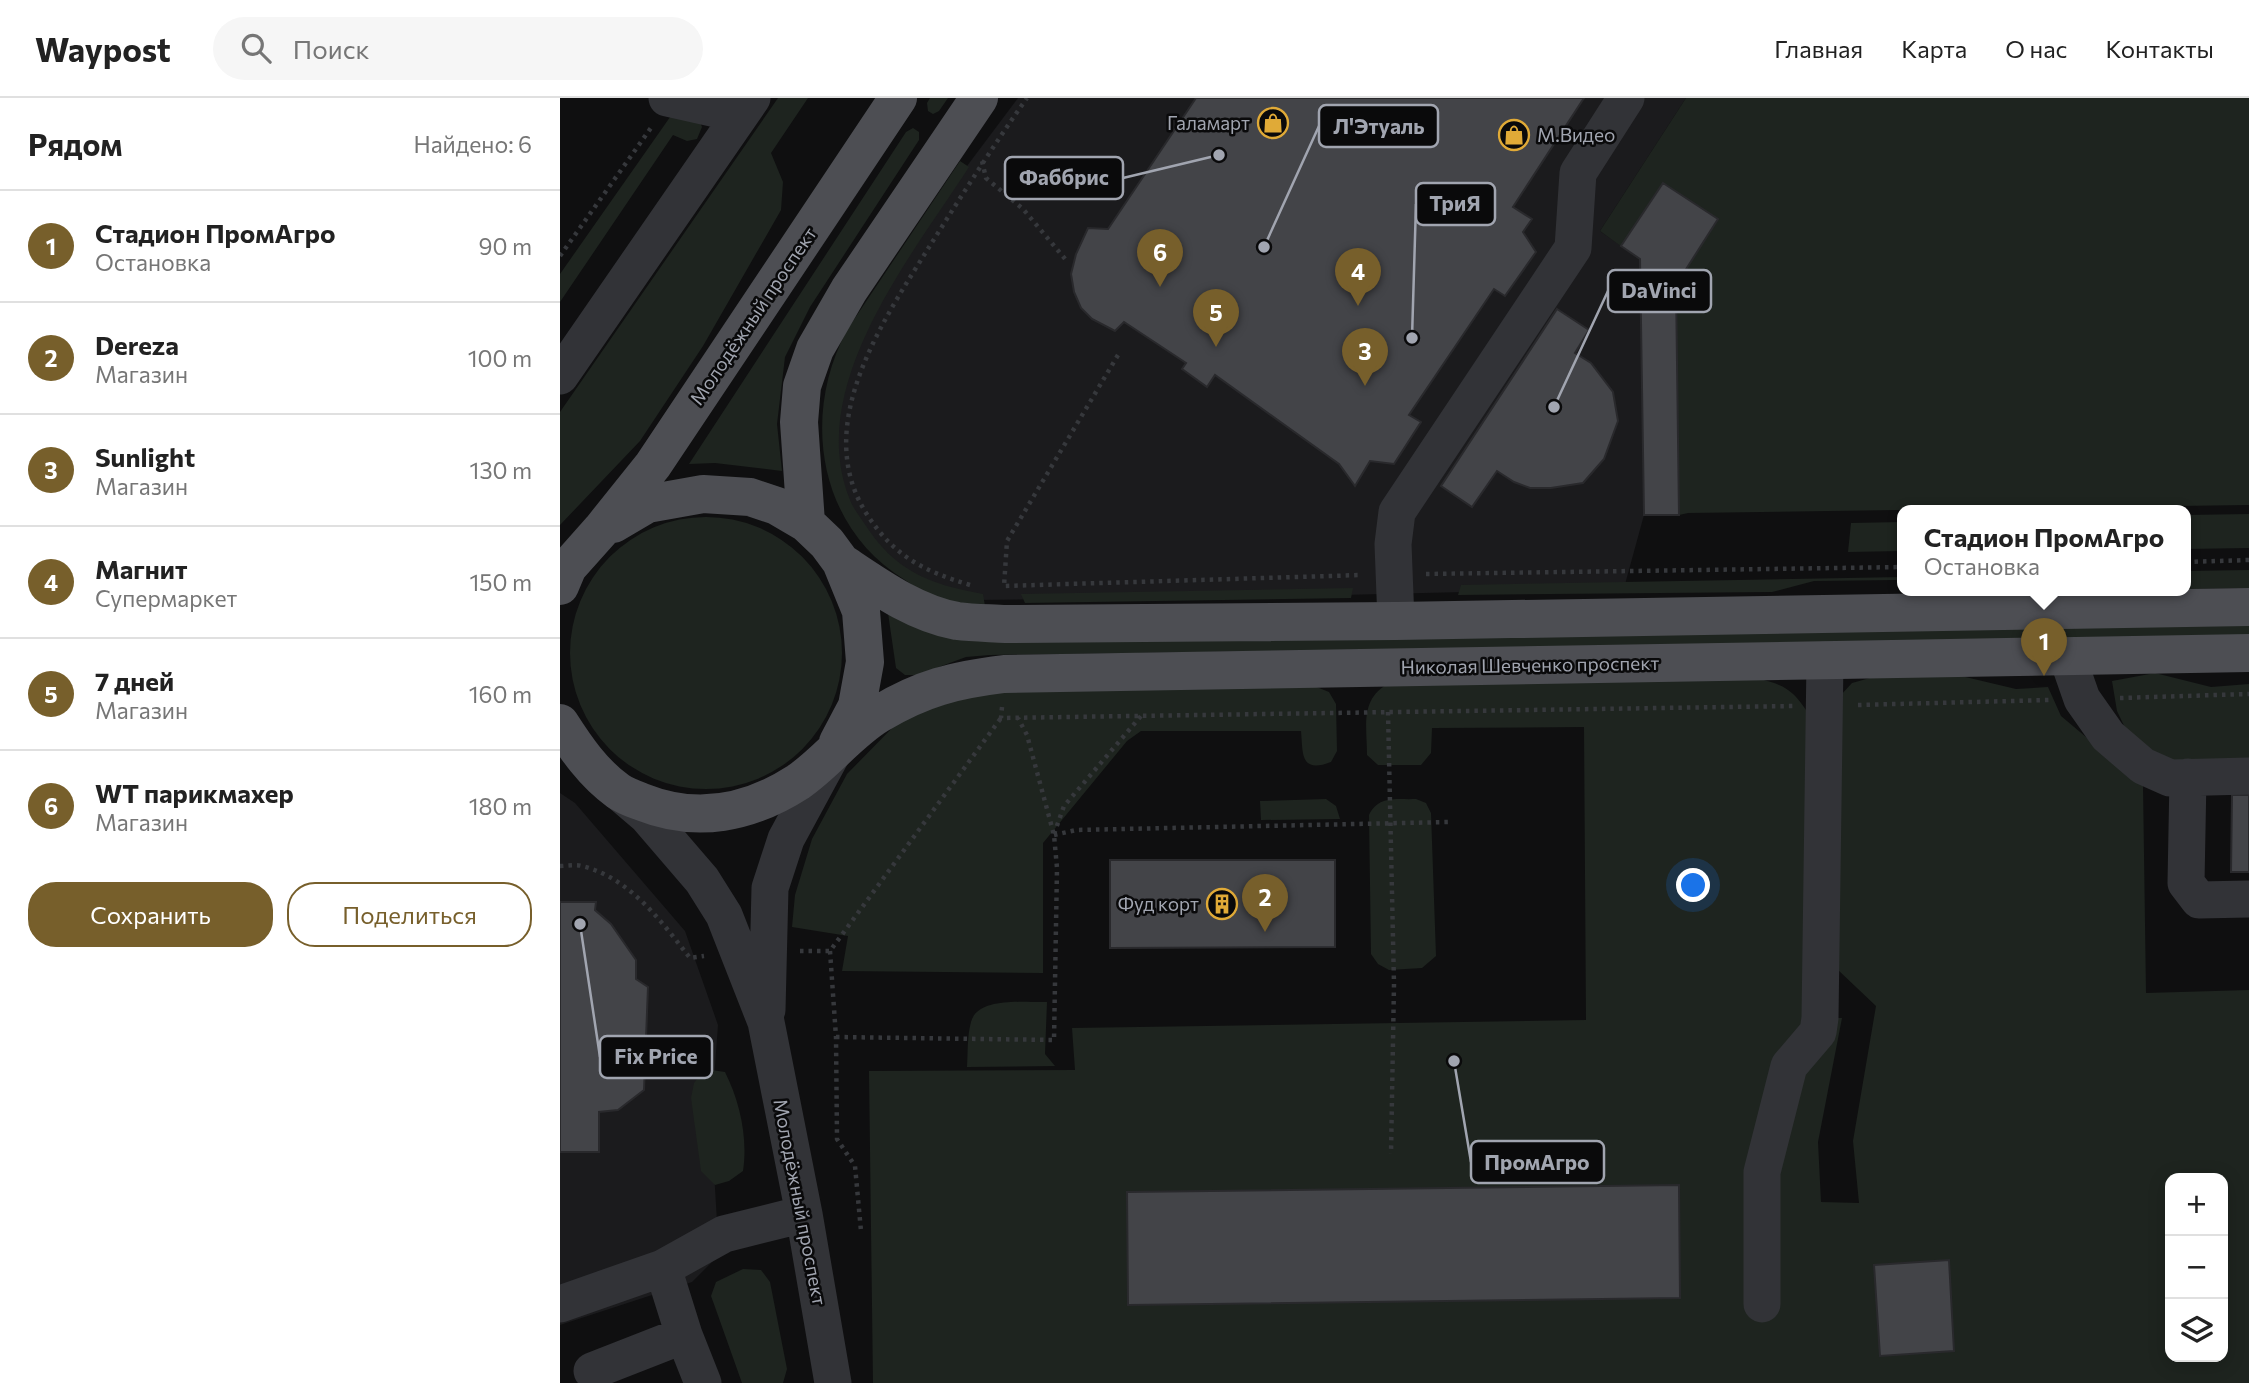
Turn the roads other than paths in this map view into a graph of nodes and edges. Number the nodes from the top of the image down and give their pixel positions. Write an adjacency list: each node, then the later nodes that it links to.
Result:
1 (669, 98): 5 (street)
2 (898, 98): 8 (main road, Молодёжный проспект)
3 (979, 98): 7 (main road)
4 (1626, 98): 12 (street)
5 (748, 103): 6 (street)
6 (560, 376)
7 (806, 523): 8 (main road, Молодёжный проспект); 9 (main road, Молодёжный проспект)
8 (601, 530): 10 (main road, Молодёжный проспект)
9 (841, 562): 12 (main road); 18 (main road, Молодёжный проспект)
10 (563, 575)
11 (2249, 607): 12 (main road)
12 (1396, 621)
13 (2249, 653): 14 (main road, Николая Шевченко проспект)
14 (2067, 656): 15 (main road, Николая Шевченко проспект); 20 (street)
15 (1825, 660): 18 (main road, Николая Шевченко проспект); 27 (street)
16 (560, 723): 17 (main road, Молодёжный проспект)
17 (571, 752): 21 (main road, Молодёжный проспект)
18 (832, 753): 21 (main road, Молодёжный проспект); 23 (street, Молодёжный проспект)
19 (2249, 776): 20 (street)
20 (2188, 777): 22 (street)
21 (619, 792): 23 (street, Молодёжный проспект)
22 (2249, 899)
23 (766, 1022): 24 (street, Молодёжный проспект)
24 (804, 1214): 25 (street); 31 (street, Молодёжный проспект)
25 (663, 1268): 26 (street); 28 (street)
26 (560, 1304)
27 (1762, 1304)
28 (684, 1335): 29 (street); 30 (street)
29 (592, 1371)
30 (703, 1383)
31 (833, 1383)

